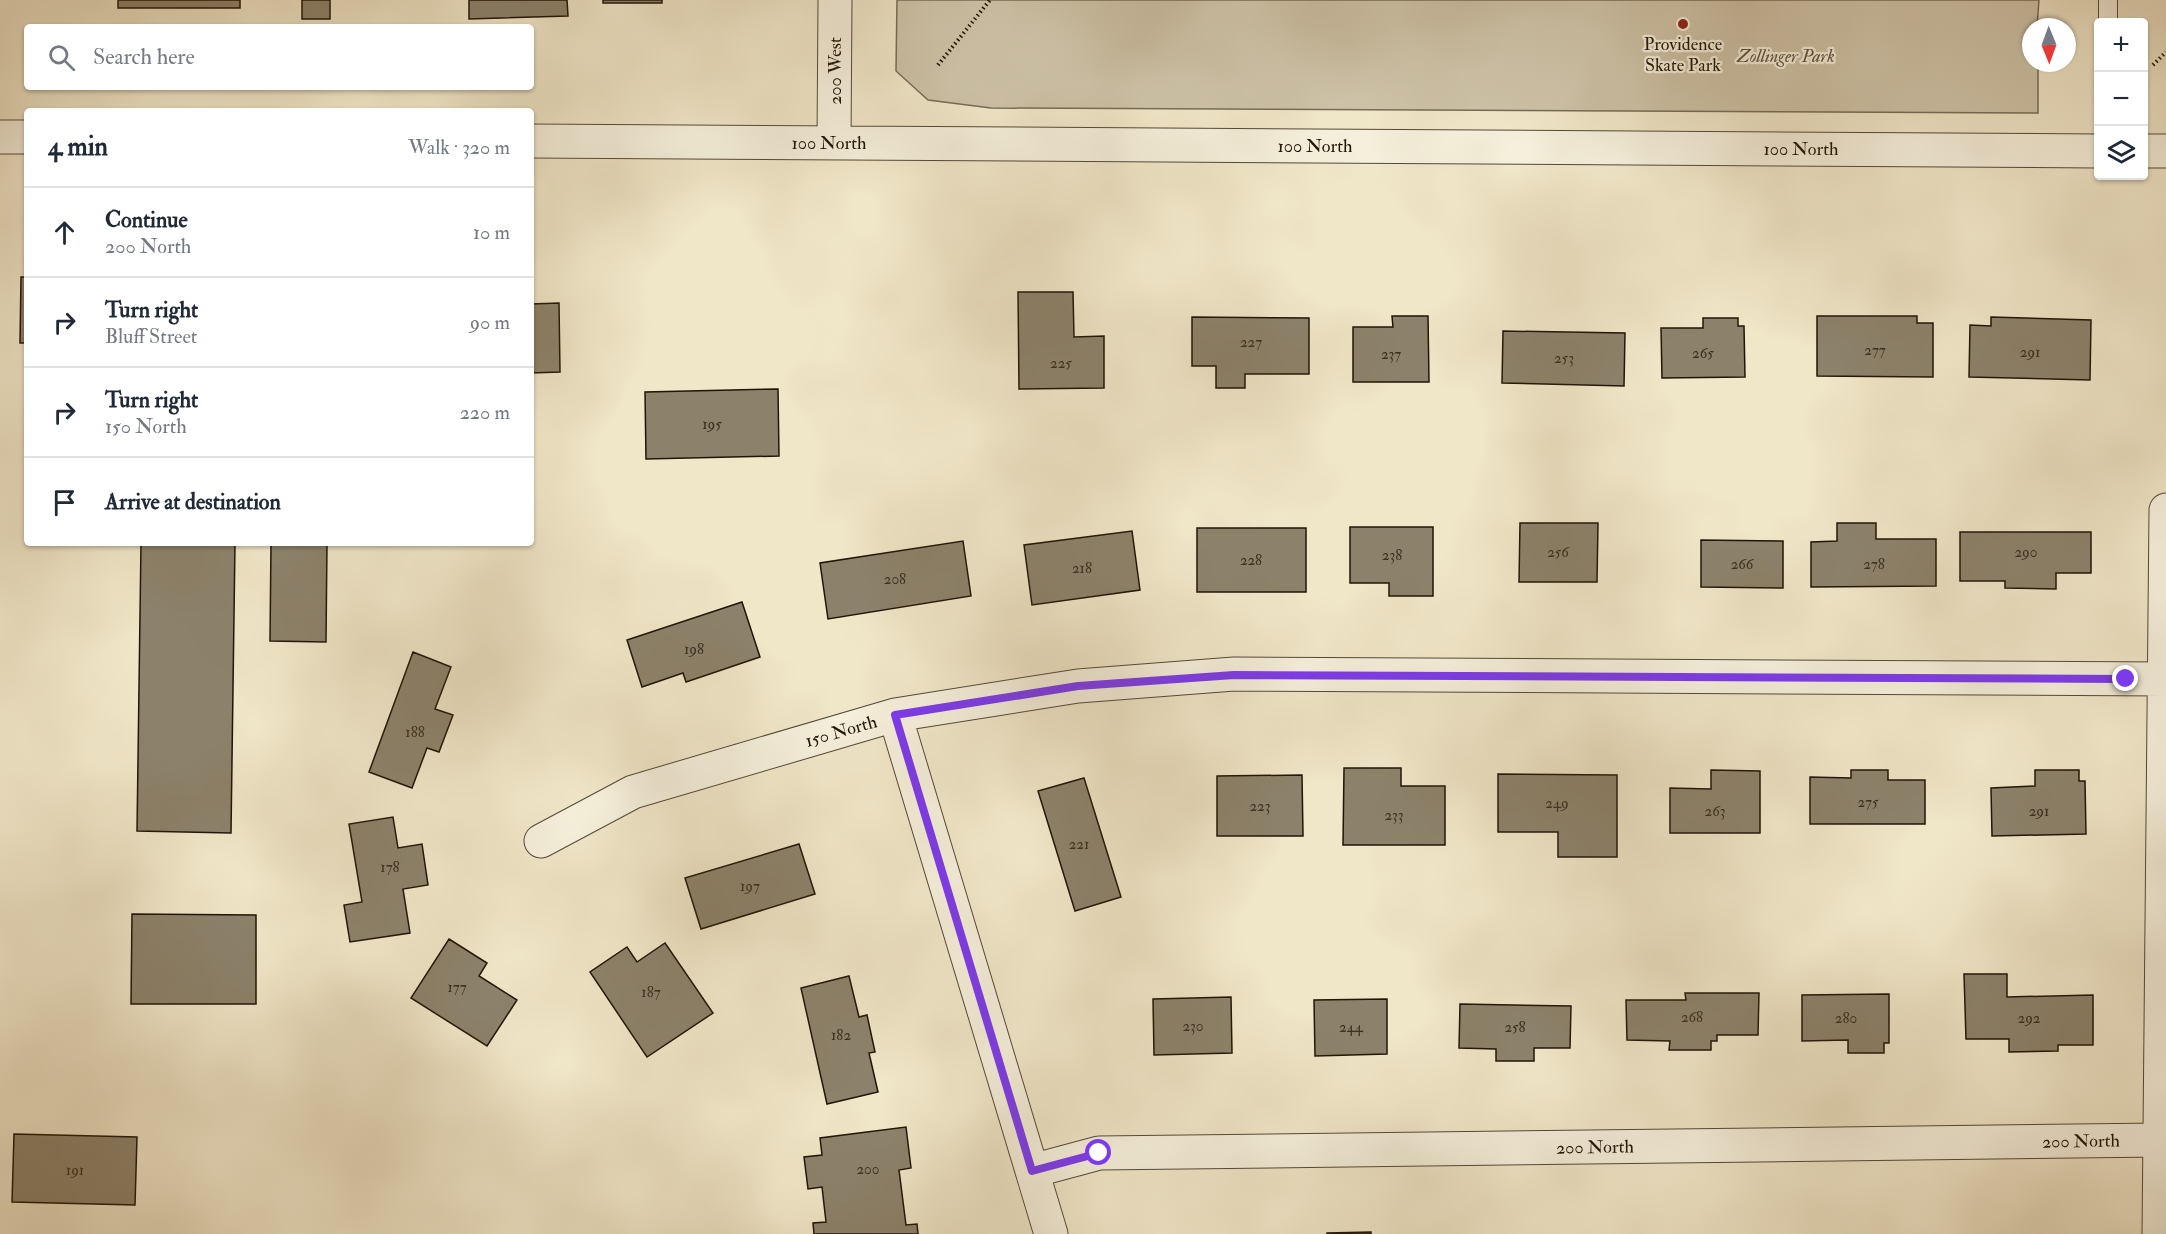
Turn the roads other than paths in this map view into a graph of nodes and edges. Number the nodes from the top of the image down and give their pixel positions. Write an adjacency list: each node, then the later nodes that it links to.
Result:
1 (835, 0): 7 (street, 200 West)
2 (2108, 0): 3 (lane)
3 (2108, 18)
4 (0, 137): 5 (street)
5 (24, 137)
6 (534, 141): 7 (street, 100 North)
7 (834, 143): 8 (street, 100 North)
8 (2094, 151)
9 (2148, 151): 10 (street)
10 (2166, 151)
11 (2166, 510): 12 (street)
12 (2164, 679): 13 (street, 150 North); 15 (street)
13 (895, 715): 14 (street, 150 North); 16 (street)
14 (541, 842)
15 (2160, 1140): 16 (street, 200 North); 18 (street)
16 (1032, 1171): 17 (street)
17 (1051, 1234)
18 (2159, 1234)

